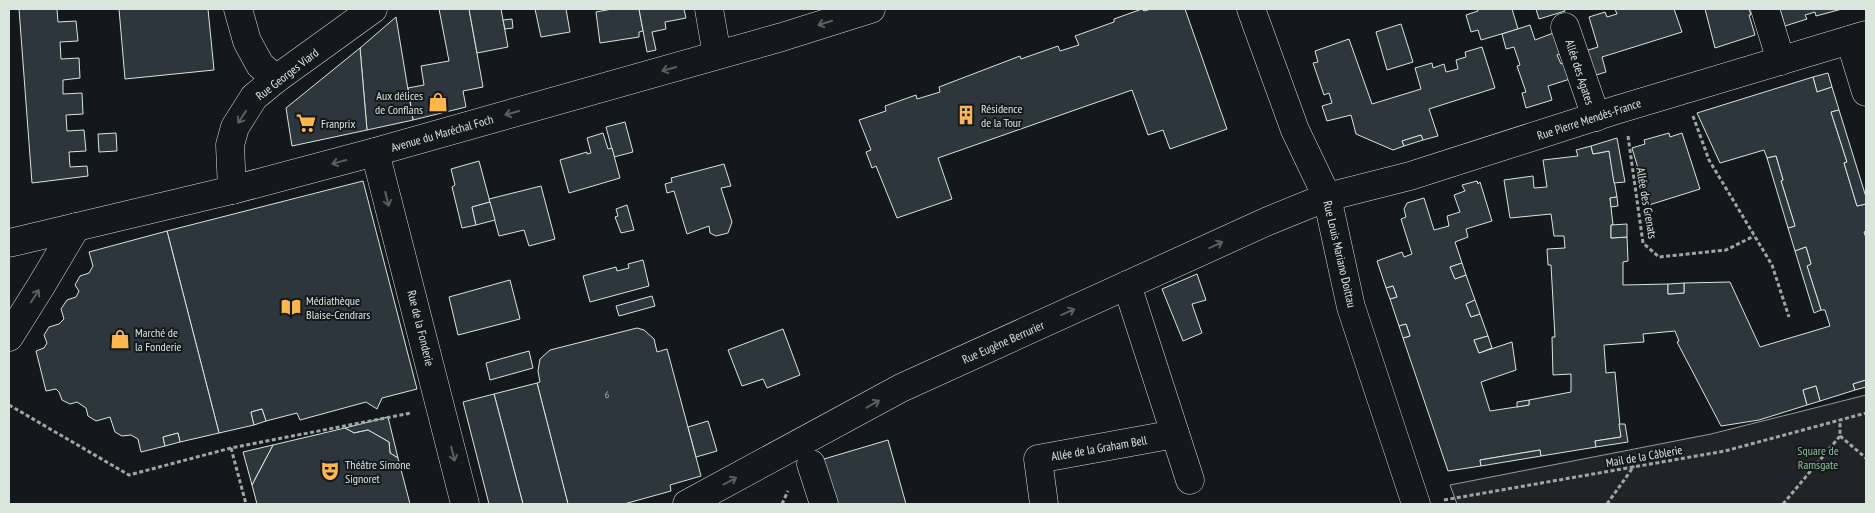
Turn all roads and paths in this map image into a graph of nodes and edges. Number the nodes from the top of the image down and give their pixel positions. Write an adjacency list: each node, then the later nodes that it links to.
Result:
1 (238, 9): 11 (street)
2 (709, 9): 9 (street)
3 (871, 9): 9 (street, Avenue du Maréchal Foch, one-way to 9)
4 (1251, 9): 18 (street, Rue Louis Mariano Doittau)
5 (1765, 9): 10 (street)
6 (360, 14): 11 (street, Rue Georges Viard)
7 (1565, 27): 15 (street, Allée des Agates)
8 (1858, 37): 10 (street, Rue Pierre Mendès-France); 13 (street, Rue Pierre Mendès-France)
9 (716, 55): 16 (street, Avenue du Maréchal Foch, one-way to 16)
10 (1781, 61): 12 (street, Rue Pierre Mendès-France)
11 (276, 79): 17 (street, Rue Georges Viard, one-way to 17)
12 (1684, 90): 14 (street, Rue Pierre Mendès-France); 20 (path)
13 (1866, 92)
14 (1624, 108): 15 (street, Rue Pierre Mendès-France); 20 (path, Allée des Grenats)
15 (1596, 117): 18 (street, Rue Pierre Mendès-France)
16 (375, 152): 17 (street, Avenue du Maréchal Foch, one-way to 17); 26 (street, Rue de la Fonderie, one-way to 26)
17 (232, 190): 19 (street, Avenue du Maréchal Foch)
18 (1327, 196): 22 (street, Rue Eugène Berrurier, one-way to 18); 36 (street, Rue Louis Mariano Doittau)
19 (76, 227): 21 (street, Avenue du Maréchal Foch); 24 (street, one-way to 19)
20 (1754, 236): 23 (path)
21 (9, 244)
22 (1127, 285): 29 (street); 39 (street, Rue Eugène Berrurier, one-way to 22)
23 (1789, 318)
24 (9, 337)
25 (9, 405): 31 (path)
26 (441, 407): 31 (path); 38 (street, Rue de la Fonderie, one-way to 38)
27 (1866, 413): 28 (path, Mail de la Câblerie)
28 (1840, 420): 30 (path); 34 (path, Mail de la Câblerie)
29 (1175, 434): 35 (street); 41 (street, Allée de la Graham Bell)
30 (1840, 436): 32 (path); 43 (path)
31 (231, 448): 37 (path)
32 (1866, 458)
33 (811, 464): 40 (street)
34 (1634, 466): 36 (path, Mail de la Câblerie); 42 (path)
35 (1190, 480)
36 (1429, 502)
37 (246, 504)
38 (465, 504)
39 (688, 504)
40 (824, 504)
41 (1044, 504)
42 (1607, 504)
43 (1783, 504)

